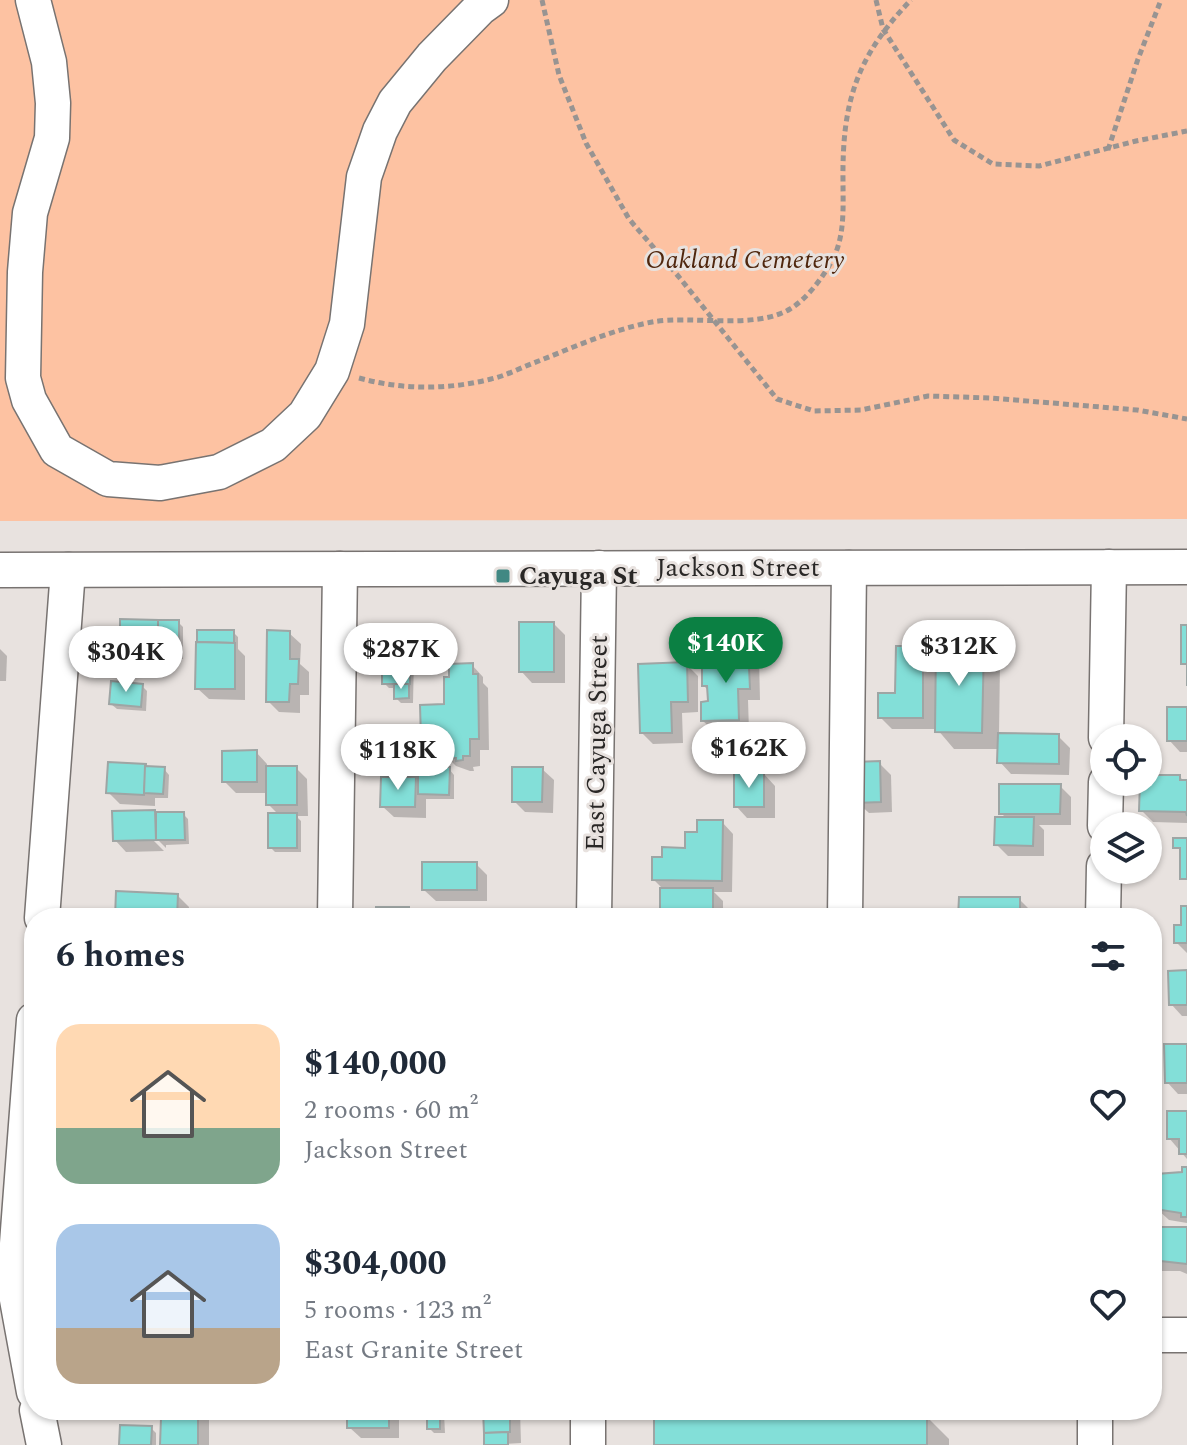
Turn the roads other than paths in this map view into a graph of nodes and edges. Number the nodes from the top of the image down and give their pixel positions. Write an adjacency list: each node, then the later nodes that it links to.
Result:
1 (33, 0): 2 (street)
2 (491, 0)
3 (1109, 567): 4 (street, Jackson Street); 6 (street, Jackson Street); 10 (street)
4 (1187, 567)
5 (599, 568): 6 (street, Jackson Street); 7 (street, Jackson Street); 14 (street, East Cayuga Street)
6 (849, 568): 15 (street)
7 (340, 569): 9 (street, Jackson Street); 13 (street)
8 (0, 570): 9 (street, Jackson Street)
9 (68, 570): 12 (street)
10 (1106, 724)
11 (1104, 884): 16 (street)
12 (43, 908)
13 (335, 908)
14 (594, 908)
15 (845, 908)
16 (1103, 908)
17 (24, 1152): 18 (street)
18 (19, 1330): 21 (street)
19 (1162, 1335): 20 (street)
20 (1187, 1335)
21 (24, 1351)
22 (39, 1420): 25 (street)
23 (588, 1420): 26 (street)
24 (1095, 1420): 27 (street)
25 (44, 1445)
26 (588, 1445)
27 (1095, 1445)

